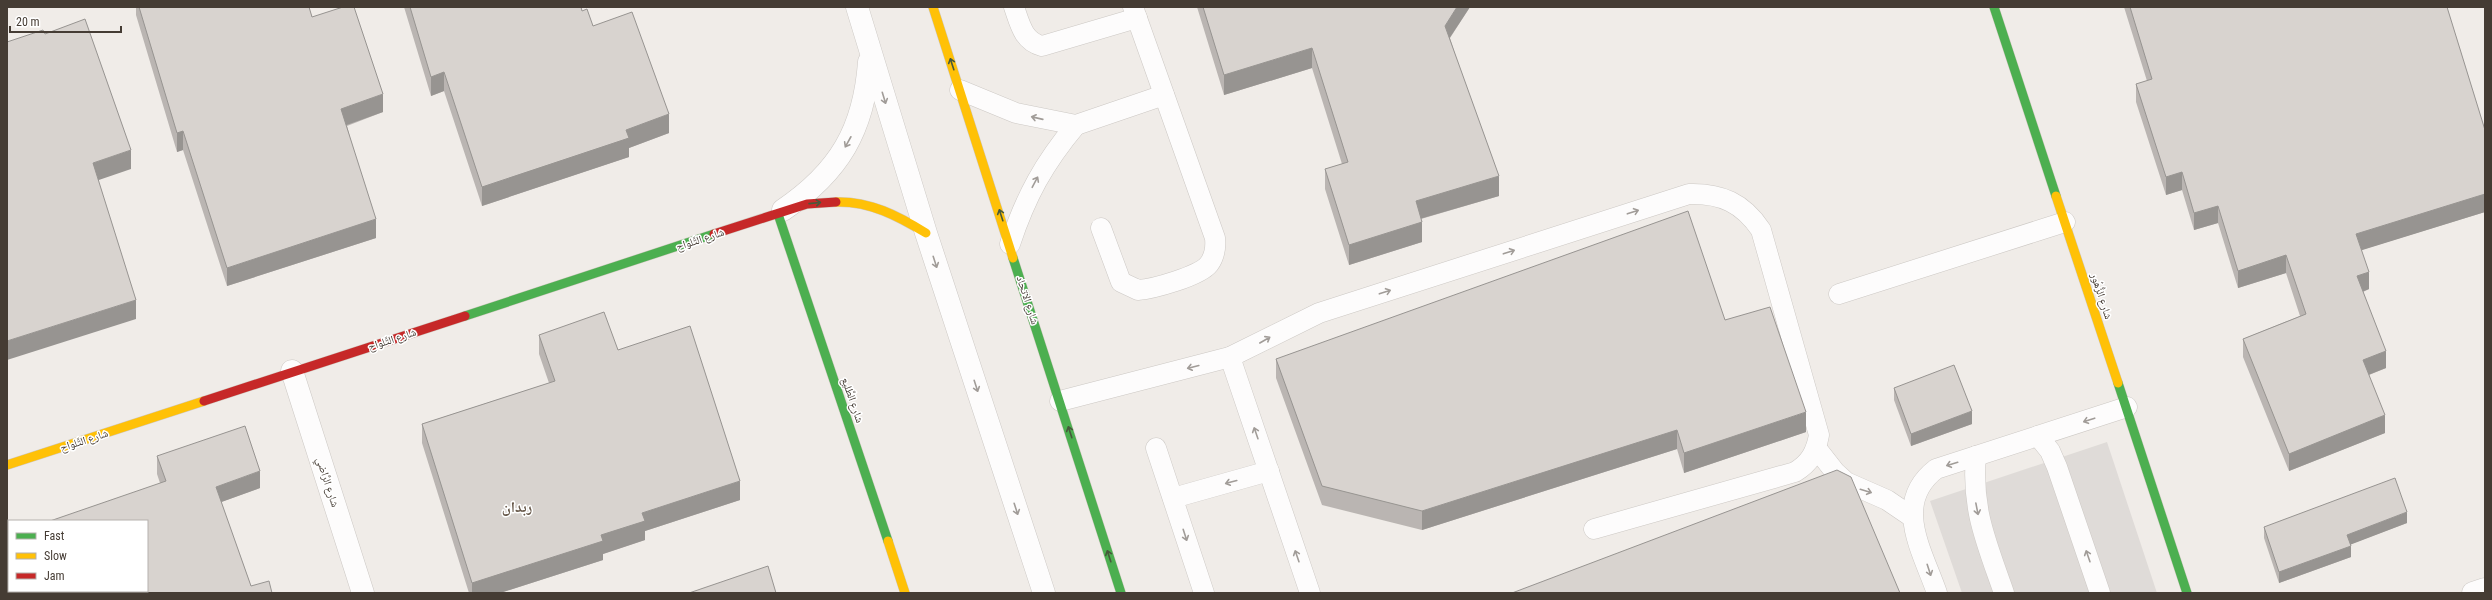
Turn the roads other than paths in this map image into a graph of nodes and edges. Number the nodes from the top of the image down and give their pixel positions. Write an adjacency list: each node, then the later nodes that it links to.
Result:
1 (857, 7): 6 (street)
2 (933, 7): 7 (street, شارع الاتحاد, one-way to 2)
3 (1014, 7): 5 (lane)
4 (1994, 7): 11 (street, شارع الزُّهُور)
5 (1135, 13): 8 (lane)
6 (870, 50): 10 (street, شارع التِّلواح, one-way to 10); 13 (street, one-way to 13)
7 (960, 90): 9 (lane, one-way to 7); 14 (street, شارع الاتحاد, one-way to 7)
8 (1164, 95): 9 (lane); 12 (lane)
9 (1076, 125): 14 (lane, one-way to 9)
10 (778, 214): 13 (street, شارع التِّلواح, one-way to 13); 17 (street, شارع التِّلواح); 31 (street, شارع الطَّليع)
11 (2065, 222): 15 (lane); 19 (street, شارع الزُّهُور)
12 (1102, 228)
13 (926, 233): 32 (street, one-way to 32)
14 (1010, 244): 18 (street, شارع الاتحاد)
15 (1839, 294)
16 (1230, 357): 18 (lane, one-way to 18); 22 (lane, one-way to 22); 25 (lane, one-way to 16)
17 (292, 371): 24 (street, شارع التِّلواح); 30 (street, شارع الرَّاضي)
18 (1060, 401): 33 (street, شارع الاتحاد, one-way to 18)
19 (2126, 408): 20 (lane, one-way to 20); 39 (street, شارع الزُّهُور)
20 (2038, 436): 23 (lane); 38 (lane, one-way to 20)
21 (1156, 448): 26 (lane)
22 (1817, 448): 27 (lane, one-way to 27); 28 (lane)
23 (1976, 456): 27 (lane, one-way to 27); 37 (lane, one-way to 37)
24 (7, 465)
25 (1269, 472): 26 (lane, one-way to 26); 35 (lane, one-way to 25)
26 (1172, 498): 34 (lane, one-way to 34)
27 (1912, 517): 36 (lane, one-way to 36)
28 (1594, 529)
29 (2485, 589): 40 (street)
30 (363, 593)
31 (905, 593)
32 (1044, 593)
33 (1121, 593)
34 (1204, 593)
35 (1310, 593)
36 (1937, 593)
37 (2004, 593)
38 (2100, 593)
39 (2188, 593)
40 (2473, 593)

